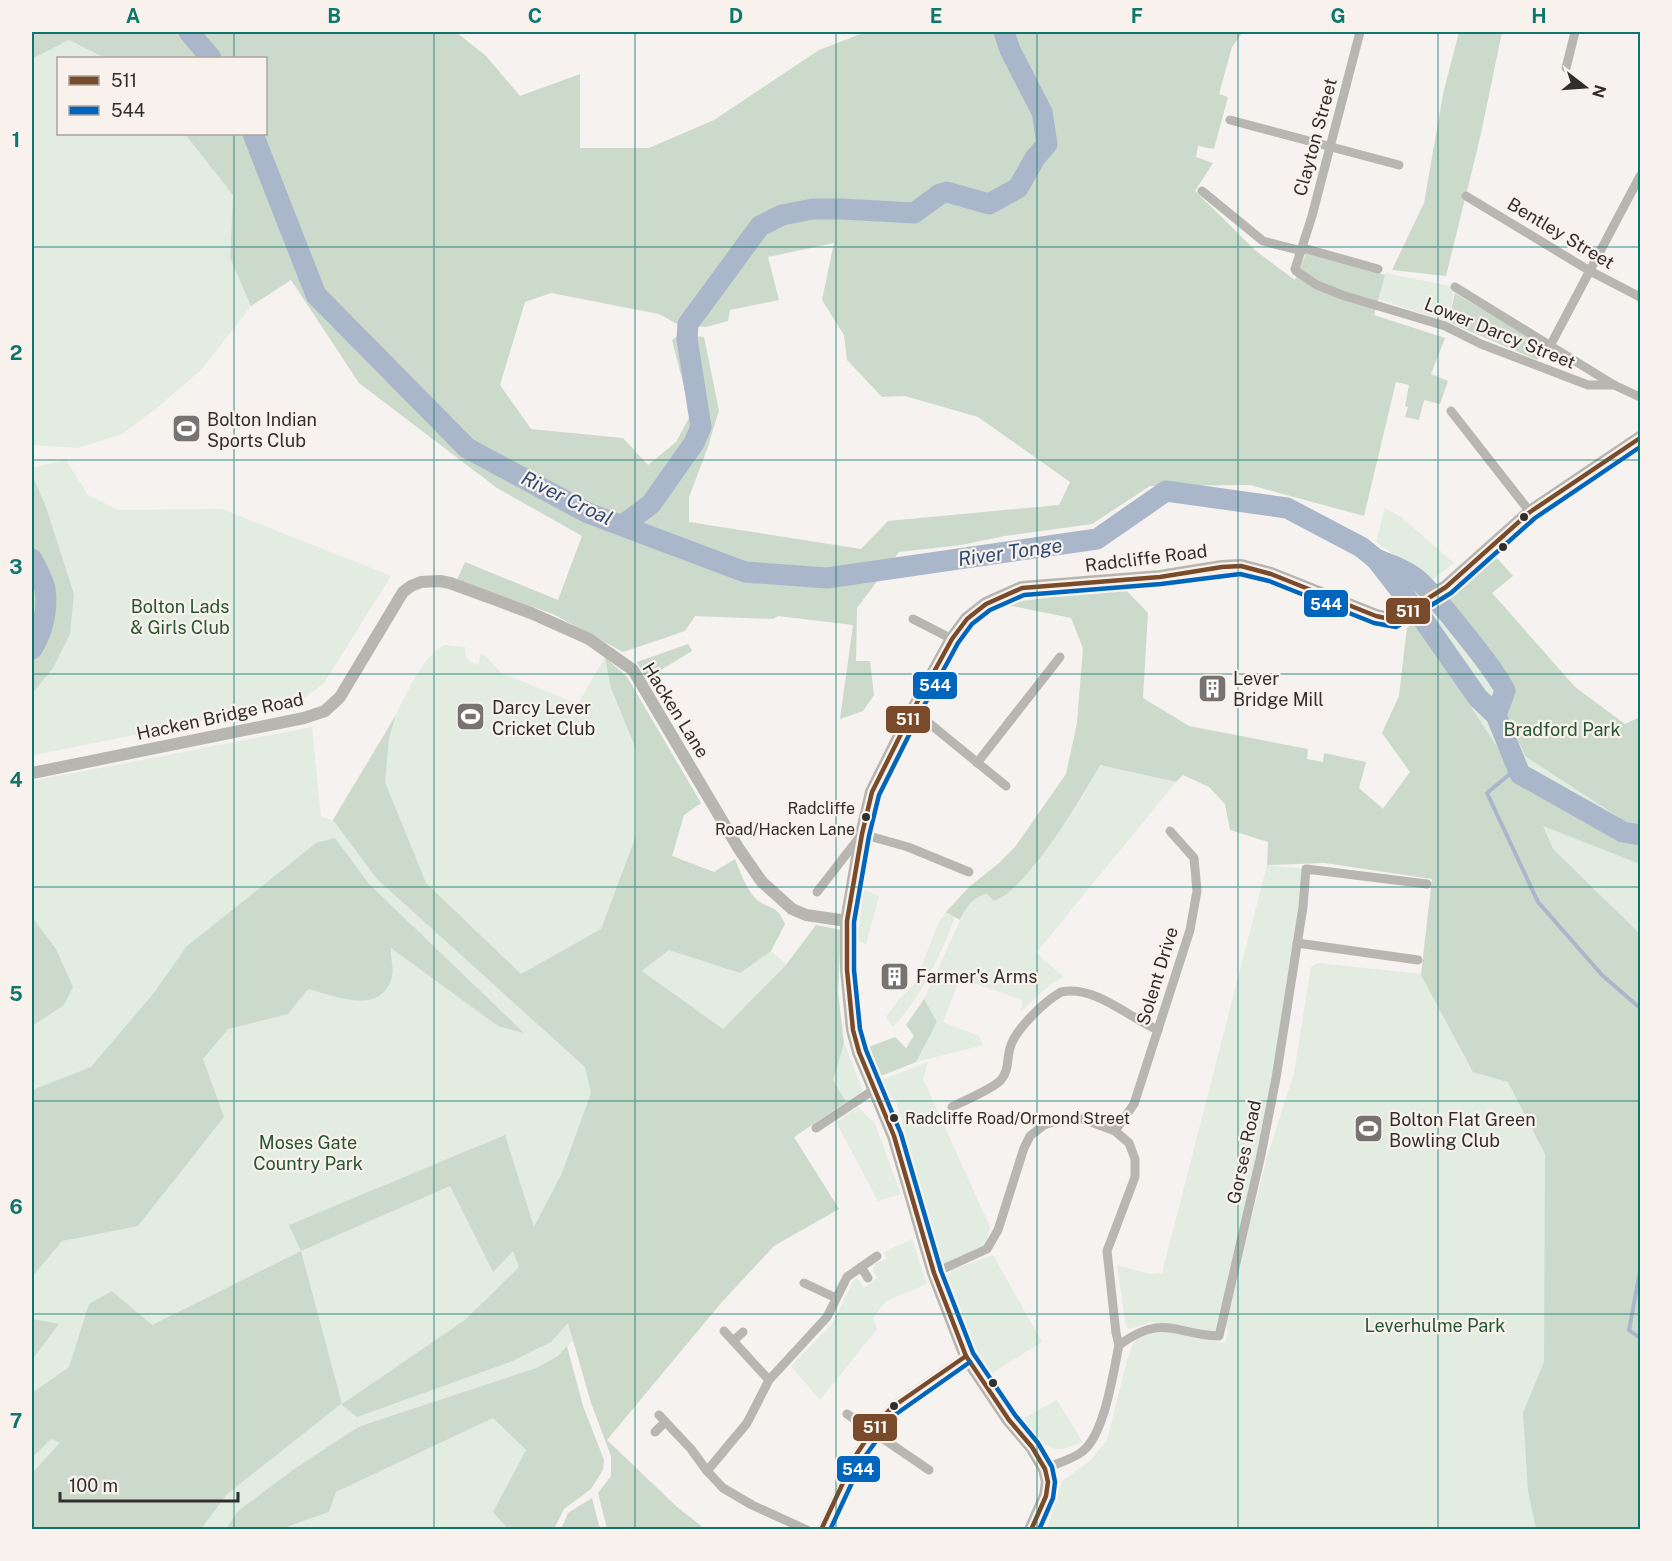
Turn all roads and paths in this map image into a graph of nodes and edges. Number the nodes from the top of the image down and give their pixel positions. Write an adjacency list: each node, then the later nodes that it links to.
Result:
1 (1360, 32): 5 (street, Clayton Street)
2 (1575, 32): 3 (street)
3 (1566, 68)
4 (1230, 120): 5 (street)
5 (1330, 147): 6 (street); 10 (street, Clayton Street)
6 (1399, 165)
7 (1641, 176): 12 (street)
8 (1202, 191): 10 (street)
9 (1466, 196): 12 (street, Bentley Street)
10 (1302, 249): 11 (street); 16 (street, Lower Darcy Street)
11 (1378, 269)
12 (1590, 271): 14 (street, Bentley Street); 15 (street)
13 (1455, 287): 15 (street)
14 (1641, 297)
15 (1550, 346): 16 (street)
16 (1614, 385): 17 (street)
17 (1641, 397)
18 (1451, 411): 20 (street)
19 (1641, 438): 20 (main road, Radcliffe Road)
20 (1530, 512): 23 (main road, Radcliffe Road)
21 (421, 582): 27 (street, Hacken Bridge Road); 34 (street, Hacken Lane)
22 (913, 619): 23 (street)
23 (952, 639): 25 (main road, Radcliffe Road)
24 (1060, 657): 26 (street)
25 (913, 710): 26 (street); 30 (main road, Radcliffe Road)
26 (977, 763): 28 (street)
27 (32, 773)
28 (1006, 786)
29 (1170, 831): 37 (street, Solent Drive)
30 (862, 834): 31 (street); 33 (street); 34 (main road, Radcliffe Road)
31 (969, 872)
32 (1427, 884): 35 (street, Gorses Road)
33 (817, 892)
34 (847, 921): 38 (main road, Radcliffe Road)
35 (1297, 943): 36 (street); 51 (street, Gorses Road)
36 (1418, 960)
37 (1158, 1030): 39 (street); 41 (street, Solent Drive)
38 (874, 1086): 40 (street); 44 (main road, Radcliffe Road)
39 (952, 1107)
40 (816, 1128)
41 (1115, 1131): 44 (street); 51 (street)
42 (877, 1256): 43 (street)
43 (861, 1267): 45 (street); 47 (street)
44 (934, 1273): 52 (main road, Radcliffe Road)
45 (868, 1278)
46 (804, 1283): 47 (street)
47 (836, 1298): 53 (street)
48 (724, 1331): 50 (street)
49 (742, 1332): 50 (street)
50 (733, 1341): 53 (street)
51 (1119, 1345): 57 (street)
52 (966, 1356): 55 (street); 57 (main road, Radcliffe Road)
53 (769, 1380): 59 (street)
54 (847, 1414): 55 (street)
55 (872, 1431): 58 (street); 61 (street)
56 (655, 1432): 59 (street)
57 (1045, 1469): 62 (main road)
58 (929, 1470)
59 (706, 1471): 60 (street)
60 (807, 1530)
61 (821, 1530)
62 (1031, 1530)

